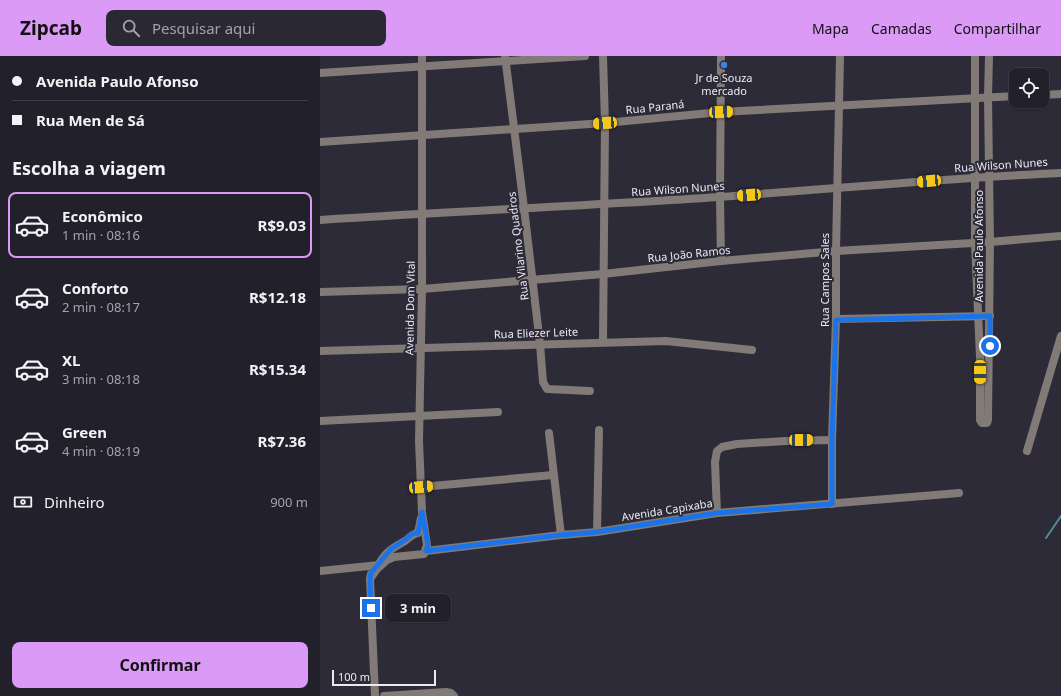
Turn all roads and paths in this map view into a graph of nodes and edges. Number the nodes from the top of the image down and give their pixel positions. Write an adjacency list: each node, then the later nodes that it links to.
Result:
1 (422, 56): 9 (street, Avenida Dom Vital)
2 (585, 56): 8 (street)
3 (603, 56): 18 (street)
4 (721, 56): 17 (street)
5 (840, 56): 16 (street, Rua Campos Sales)
6 (975, 56): 15 (street, Avenida Paulo Afonso)
7 (989, 56): 14 (street, Avenida Paulo Afonso)
8 (505, 59): 9 (street); 19 (street, Rua Vilarino Quadros)
9 (421, 66): 10 (street); 20 (street, Avenida Dom Vital)
10 (320, 73)
11 (1061, 94): 12 (street)
12 (1049, 95)
13 (1009, 96): 14 (street, Rua Paraná)
14 (988, 97): 15 (street, Rua Paraná); 23 (street, Avenida Paulo Afonso)
15 (975, 98): 16 (street, Rua Paraná); 24 (street, Avenida Paulo Afonso)
16 (839, 106): 17 (street, Rua Paraná); 25 (street, Rua Campos Sales)
17 (721, 112): 18 (street, Rua Paraná); 26 (street)
18 (605, 123): 19 (street, Rua Paraná); 27 (street)
19 (515, 130): 20 (street, Rua Paraná); 28 (street, Rua Vilarino Quadros)
20 (422, 135): 21 (street, Rua Paraná); 29 (street, Avenida Dom Vital)
21 (320, 142)
22 (1061, 173): 23 (street, Rua Wilson Nunes)
23 (990, 176): 24 (street, Rua Wilson Nunes); 32 (street, Avenida Paulo Afonso)
24 (975, 178): 25 (street, Rua Wilson Nunes); 33 (street, Avenida Paulo Afonso)
25 (837, 189): 26 (street, Rua Wilson Nunes); 34 (street, Rua Campos Sales)
26 (720, 197): 27 (street, Rua Wilson Nunes); 35 (street)
27 (603, 204): 28 (street, Rua Wilson Nunes); 36 (street)
28 (524, 208): 29 (street, Rua Wilson Nunes); 37 (street, Rua Vilarino Quadros)
29 (421, 213): 30 (street, Rua Wilson Nunes); 38 (street, Avenida Dom Vital)
30 (320, 220)
31 (1061, 236): 32 (street, Rua João Ramos)
32 (990, 242): 33 (street, Rua João Ramos); 41 (street, Avenida Paulo Afonso)
33 (975, 243): 34 (street, Rua João Ramos); 40 (street, Avenida Paulo Afonso)
34 (836, 251): 35 (street, Rua João Ramos); 42 (street, Rua Campos Sales)
35 (721, 261): 36 (street, Rua João Ramos)
36 (603, 274): 37 (street, Rua João Ramos); 44 (street)
37 (532, 279): 38 (street, Rua João Ramos); 45 (street, Rua Vilarino Quadros)
38 (422, 289): 39 (street, Rua João Ramos); 46 (street, Avenida Dom Vital)
39 (320, 292)
40 (978, 316): 41 (street); 41 (street, Avenida Paulo Afonso); 42 (street)
41 (990, 316)
42 (836, 320): 55 (street, Rua Campos Sales)
43 (1061, 336): 56 (street)
44 (603, 342): 45 (street, Rua Eliezer Leite); 47 (street, Rua Eliezer Leite)
45 (540, 344): 46 (street, Rua Eliezer Leite); 49 (street, Rua Vilarino Quadros)
46 (420, 349): 48 (street, Rua Eliezer Leite); 51 (street, Avenida Dom Vital)
47 (752, 350)
48 (320, 351)
49 (590, 390)
50 (498, 412): 51 (street)
51 (419, 416): 52 (street); 58 (street, Avenida Dom Vital)
52 (320, 421)
53 (598, 430): 63 (street)
54 (549, 433): 57 (street)
55 (832, 440): 60 (street, Rua Campos Sales); 62 (street)
56 (1027, 451)
57 (553, 475): 58 (street); 64 (street)
58 (421, 487): 61 (street, Avenida Dom Vital)
59 (960, 493): 60 (street, Avenida Capixaba)
60 (832, 504): 62 (street, Avenida Capixaba)
61 (422, 512): 65 (street, Avenida Dom Vital); 66 (street)
62 (717, 513): 63 (street, Avenida Capixaba)
63 (597, 532): 64 (street, Avenida Capixaba)
64 (561, 535): 65 (street, Avenida Capixaba)
65 (422, 553): 68 (street, Avenida Capixaba)
66 (379, 565): 67 (street); 68 (street)
67 (320, 571)
68 (370, 579): 69 (street)
69 (375, 696)
70 (384, 696): 71 (street)
71 (454, 696)

